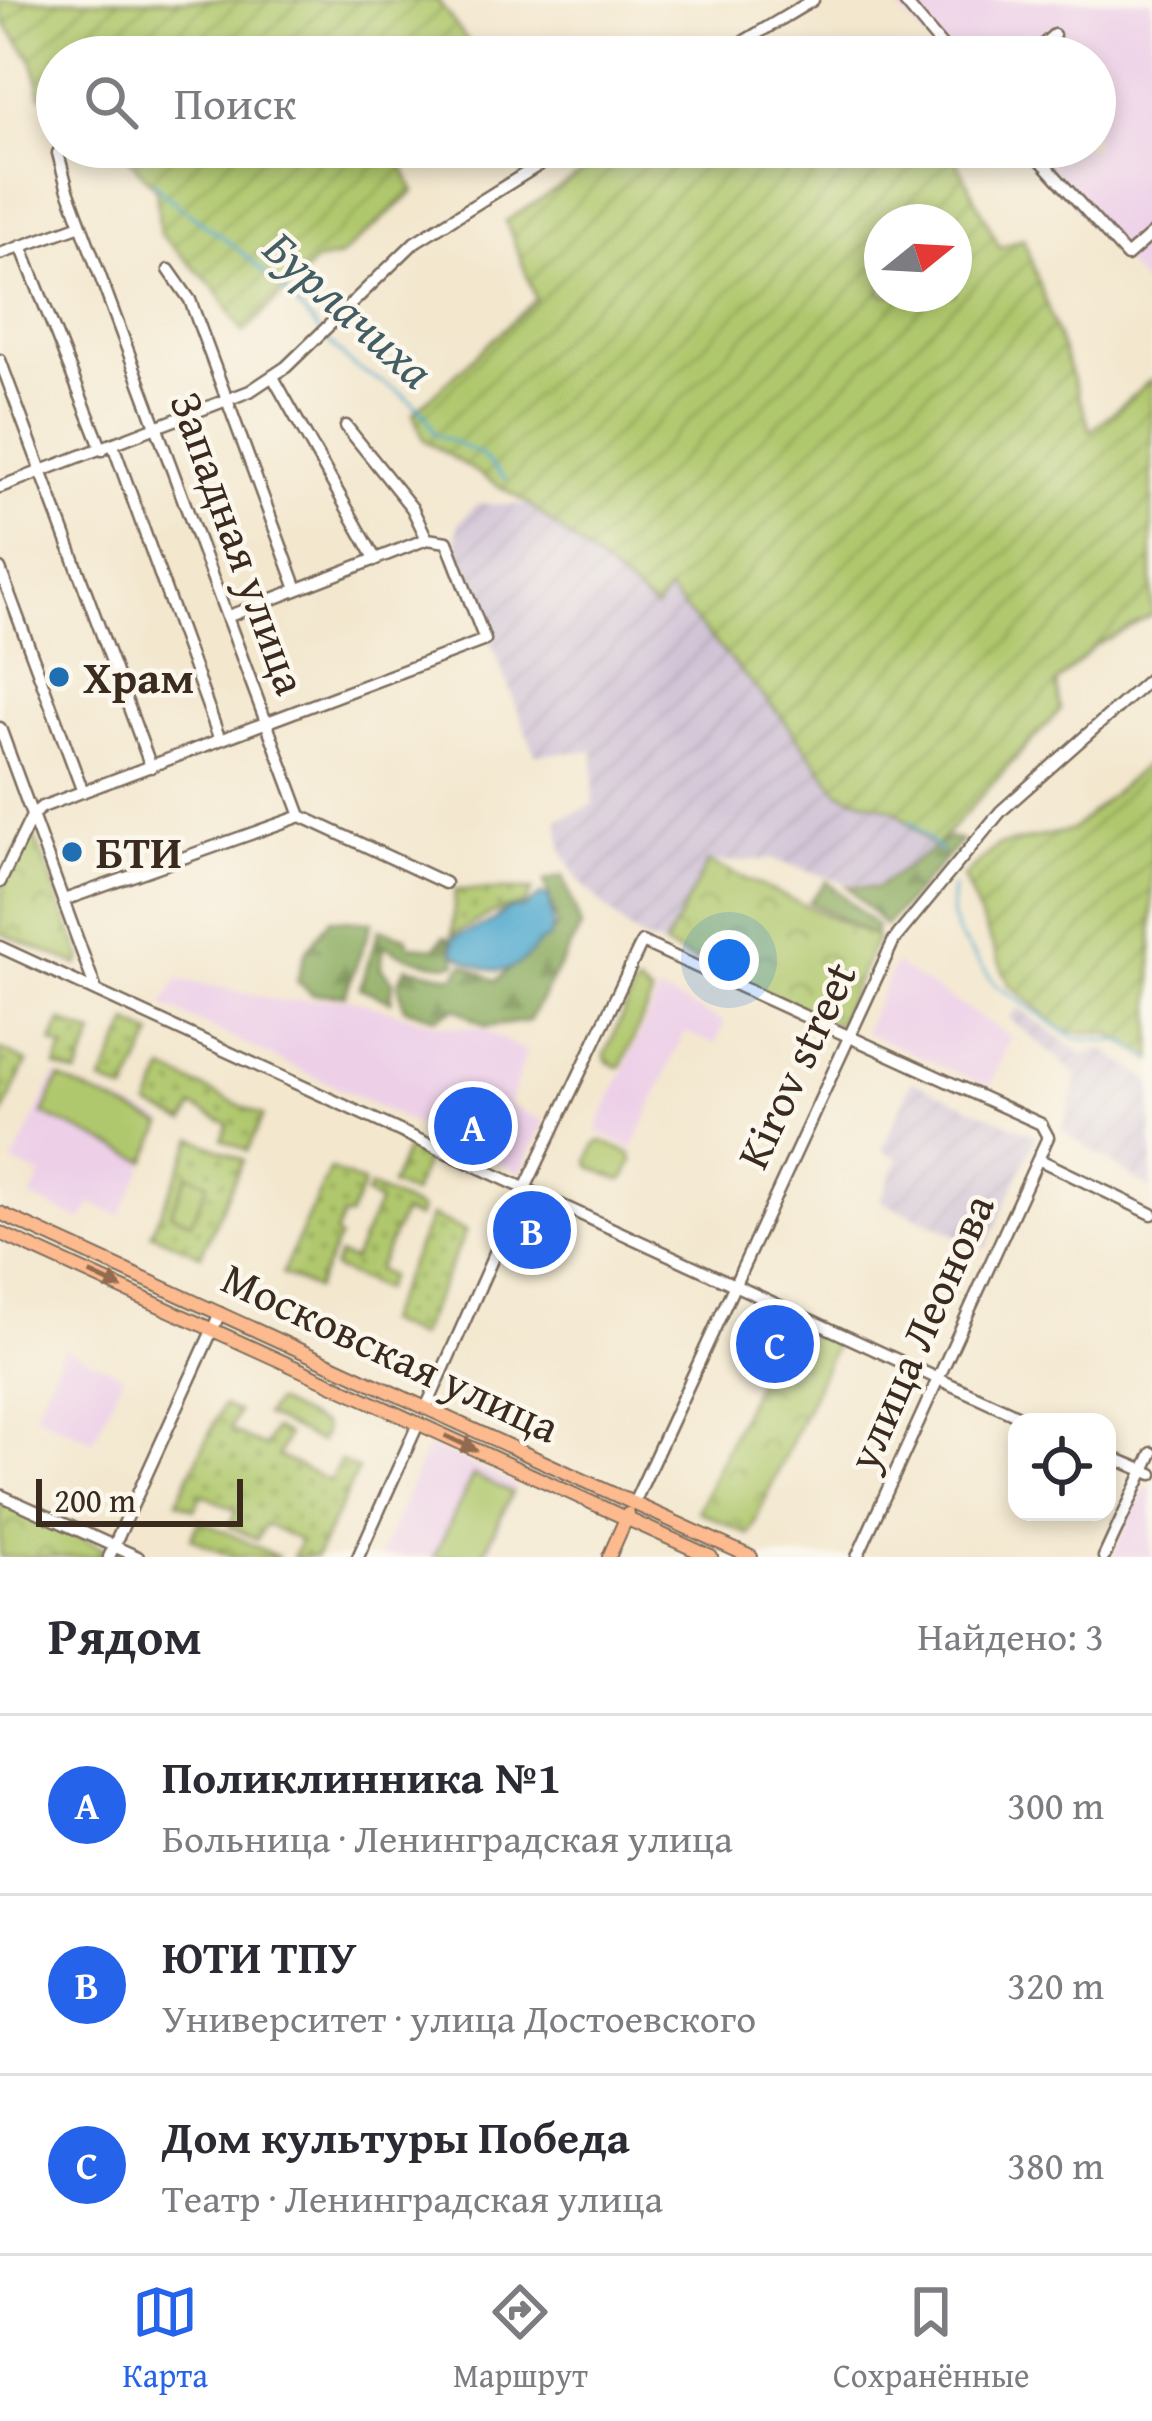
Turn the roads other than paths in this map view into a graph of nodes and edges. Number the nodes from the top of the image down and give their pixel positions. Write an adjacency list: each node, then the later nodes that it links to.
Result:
1 (813, 0): 3 (street)
2 (903, 0): 4 (street)
3 (753, 36)
4 (933, 36)
5 (62, 168): 8 (street, Западная улица)
6 (534, 168): 14 (street)
7 (1048, 168): 9 (street)
8 (81, 224): 10 (street); 17 (street, Западная улица)
9 (1152, 234)
10 (21, 246): 11 (street); 18 (street)
11 (0, 254)
12 (169, 270): 15 (street)
13 (0, 360): 19 (street)
14 (273, 377): 15 (street); 22 (street)
15 (228, 401): 17 (street); 24 (street)
16 (346, 426): 21 (street)
17 (159, 428): 18 (street); 25 (street, Западная улица)
18 (108, 448): 19 (street); 29 (street)
19 (43, 473): 20 (street); 30 (street)
20 (0, 487)
21 (427, 539): 22 (street); 27 (street)
22 (376, 560): 24 (street)
23 (0, 569): 31 (street)
24 (297, 590): 25 (street)
25 (229, 616): 27 (street, Западная улица)
26 (1152, 677): 39 (street, Kirov street)
27 (268, 723): 29 (street); 33 (street, Западная улица)
28 (0, 728): 32 (street)
29 (220, 740): 30 (street)
30 (151, 766): 31 (street)
31 (83, 791): 32 (street)
32 (33, 814): 34 (street); 36 (street)
33 (302, 816): 35 (street); 36 (street)
34 (0, 882)
35 (445, 883)
36 (64, 900): 38 (street)
37 (0, 947): 38 (street)
38 (96, 990): 41 (street)
39 (849, 1034): 40 (street, улица Леонова); 41 (street); 45 (street, Kirov street)
40 (1038, 1159): 43 (street); 48 (street, улица Леонова)
41 (525, 1189): 45 (street); 49 (street)
42 (0, 1213): 46 (main road, Московская улица)
43 (1152, 1214)
44 (0, 1233): 47 (main road, Московская улица, one-way to 47)
45 (734, 1286): 48 (street); 56 (street, Kirov street)
46 (220, 1313): 47 (street); 49 (main road, Московская улица)
47 (212, 1330): 51 (main road, Московская улица); 58 (street)
48 (938, 1379): 50 (street); 64 (street, улица Леонова)
49 (426, 1408): 56 (main road, Московская улица)
50 (1012, 1413)
51 (418, 1424): 57 (main road, Московская улица, one-way to 57); 60 (street)
52 (1152, 1453): 54 (street)
53 (1116, 1459): 54 (street)
54 (1148, 1473): 65 (street)
55 (0, 1495): 58 (street)
56 (634, 1503): 57 (main road, Kirov street); 63 (main road, Московская улица)
57 (626, 1519): 61 (main road, Kirov street); 62 (main road, Московская улица)
58 (112, 1551): 59 (street)
59 (138, 1557)
60 (358, 1557)
61 (609, 1557)
62 (711, 1557)
63 (751, 1557)
64 (857, 1557)
65 (1104, 1557)

